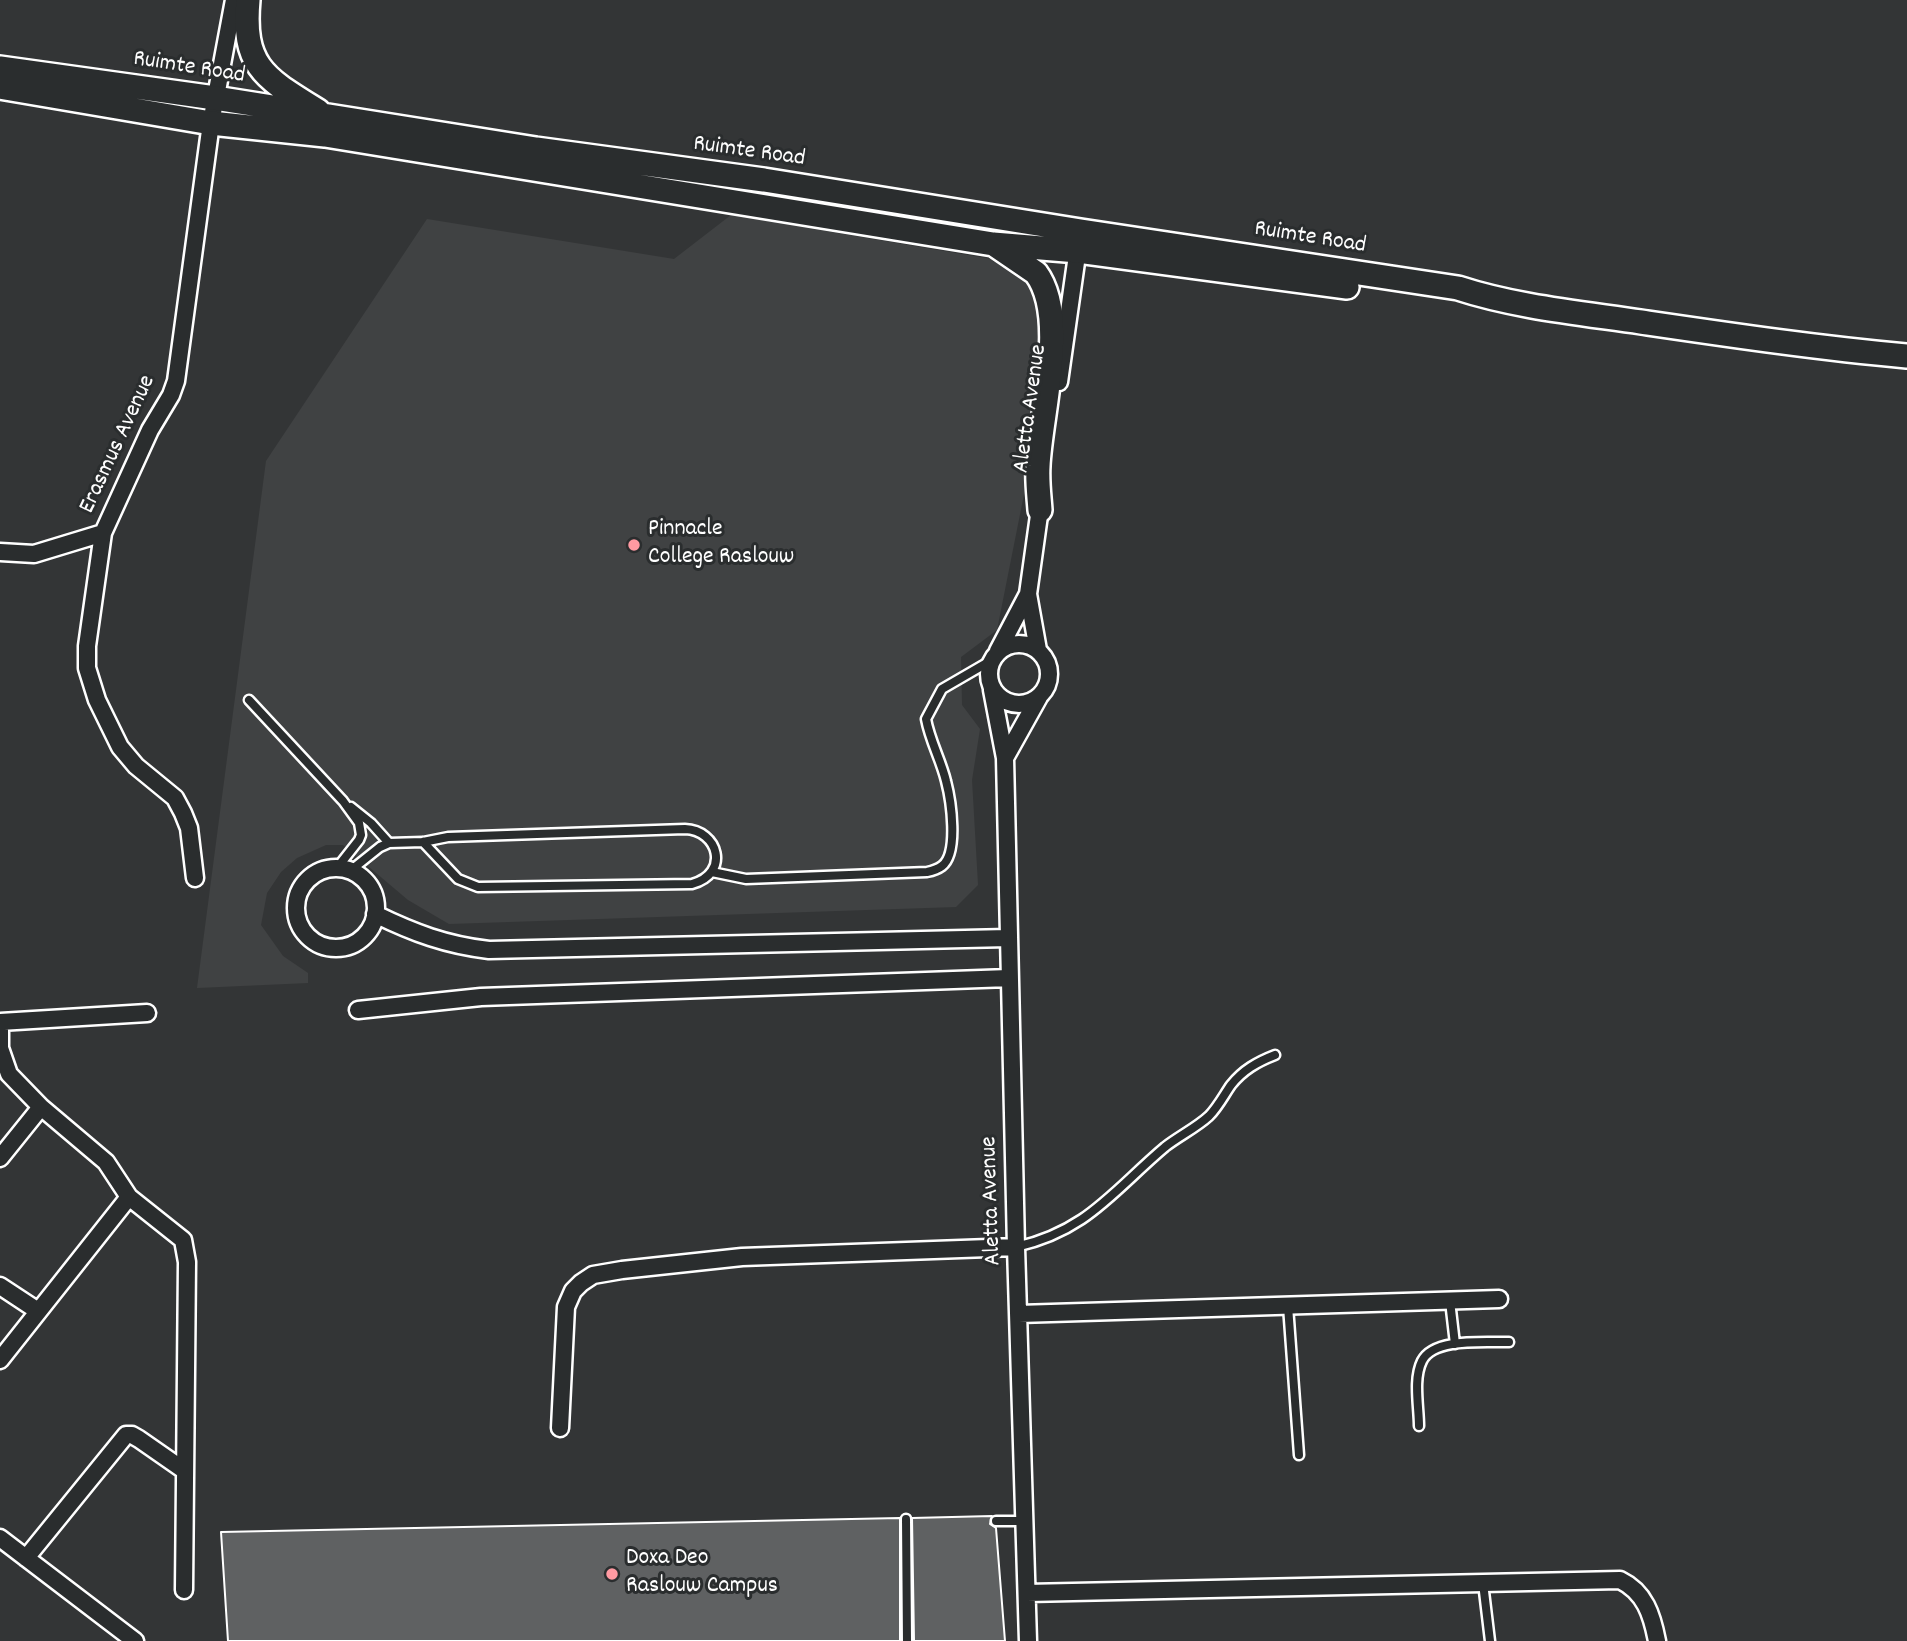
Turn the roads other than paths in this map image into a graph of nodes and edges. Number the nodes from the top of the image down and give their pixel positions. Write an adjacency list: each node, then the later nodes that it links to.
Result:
1 (234, 0): 5 (street, Erasmus Avenue)
2 (248, 0): 6 (main road)
3 (0, 68): 5 (main road, Ruimte Road)
4 (0, 87): 7 (main road, Ruimte Road)
5 (215, 99): 6 (main road, Ruimte Road); 7 (street, Erasmus Avenue)
6 (330, 118): 8 (main road, Ruimte Road)
7 (211, 122): 9 (main road, Ruimte Road); 12 (street, Erasmus Avenue)
8 (1079, 241): 9 (main road, Ruimte Road); 10 (main road, Ruimte Road); 11 (street, Aletta Avenue)
9 (993, 244): 11 (main road)
10 (1907, 356)
11 (1040, 510): 14 (street, Aletta Avenue)
12 (103, 533): 13 (street); 26 (street, Erasmus Avenue)
13 (0, 552)
14 (1028, 594): 15 (street, Aletta Avenue); 16 (street, Aletta Avenue)
15 (1038, 650): 16 (street); 18 (street)
16 (995, 655): 17 (street); 25 (lane)
17 (992, 690): 18 (street); 20 (street, Aletta Avenue)
18 (1039, 698): 20 (street)
19 (249, 700): 21 (lane)
20 (1005, 758): 28 (street, Aletta Avenue)
21 (343, 801): 23 (lane); 24 (lane)
22 (423, 842): 23 (lane); 25 (lane); 25 (lane)
23 (389, 843): 24 (lane)
24 (344, 869): 27 (street); 27 (street)
25 (712, 872)
26 (195, 878)
27 (375, 914): 28 (street)
28 (1008, 937): 29 (street, Aletta Avenue)
29 (1009, 978): 30 (street); 37 (street, Aletta Avenue)
30 (358, 1010)
31 (147, 1013): 32 (street)
32 (0, 1022): 34 (street)
33 (1275, 1055): 37 (lane)
34 (41, 1107): 35 (street); 36 (street)
35 (0, 1158)
36 (129, 1197): 42 (street); 50 (street)
37 (1016, 1247): 43 (street, Aletta Avenue); 48 (street)
38 (0, 1286): 42 (street)
39 (1499, 1299): 40 (street)
40 (1450, 1301): 41 (street); 45 (lane)
41 (1288, 1306): 43 (street); 49 (lane)
42 (38, 1311): 46 (street)
43 (1019, 1314): 53 (street, Aletta Avenue)
44 (1509, 1342): 45 (lane)
45 (1455, 1344): 47 (lane)
46 (0, 1360)
47 (1419, 1426)
48 (560, 1428)
49 (1299, 1455)
50 (185, 1471): 55 (street); 57 (street)
51 (906, 1520): 60 (lane)
52 (996, 1521): 53 (lane)
53 (1025, 1521): 58 (street, Aletta Avenue)
54 (0, 1538): 55 (street)
55 (26, 1558): 59 (street)
56 (1483, 1583): 58 (street); 62 (lane); 63 (street)
57 (184, 1590)
58 (1027, 1593): 61 (street, Aletta Avenue)
59 (135, 1641)
60 (907, 1641)
61 (1028, 1641)
62 (1490, 1641)
63 (1657, 1641)

